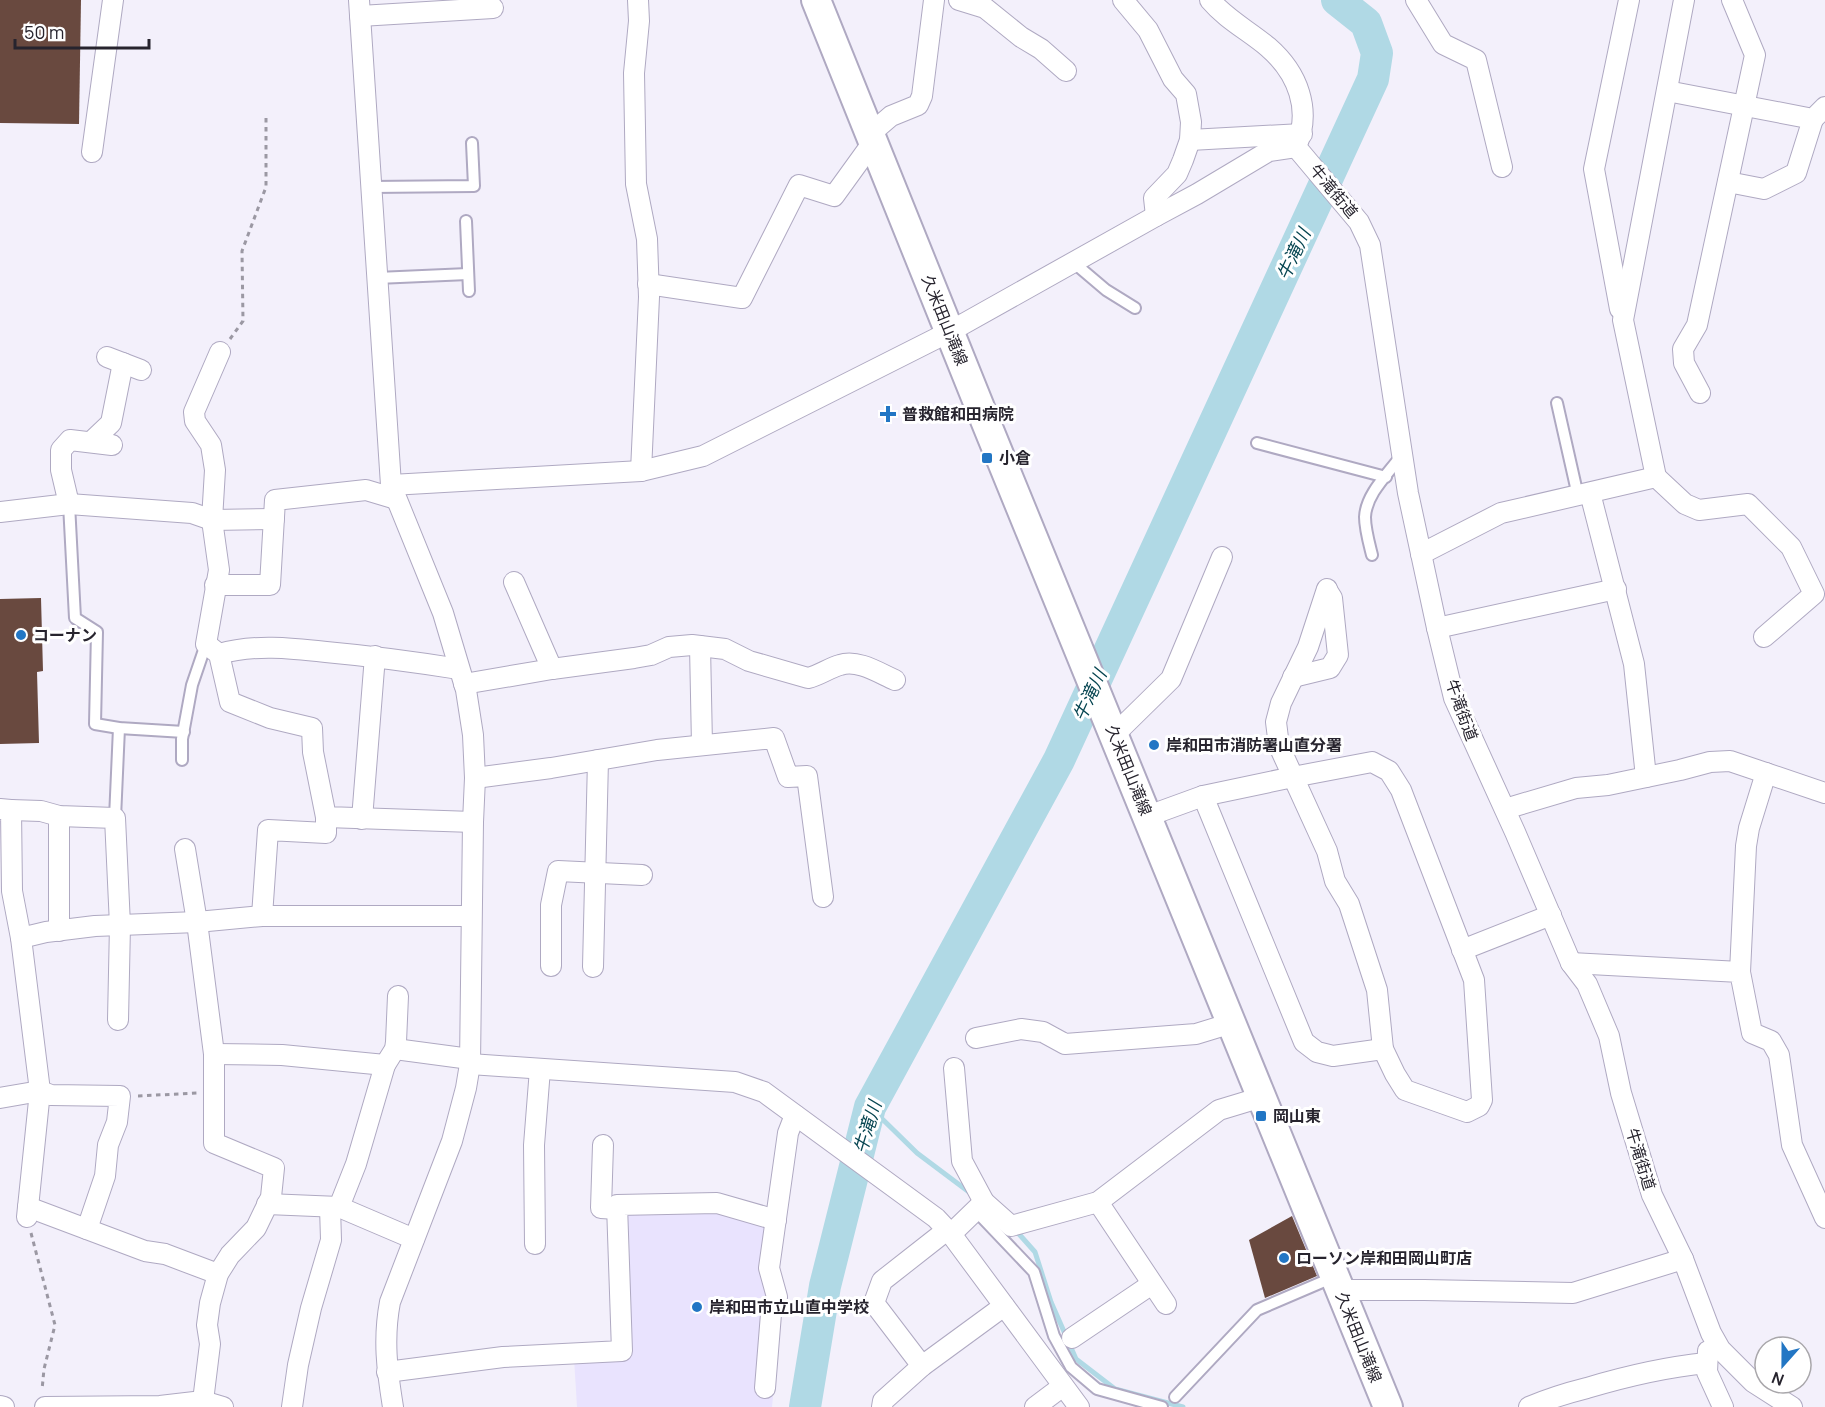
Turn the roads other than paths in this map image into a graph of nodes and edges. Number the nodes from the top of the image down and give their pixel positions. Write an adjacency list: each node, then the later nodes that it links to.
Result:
1 (113, 0): 20 (street)
2 (638, 0): 31 (street)
3 (816, 0): 18 (street, 久米田山滝線)
4 (934, 0): 18 (street)
5 (959, 0): 14 (street)
6 (1124, 0): 19 (street)
7 (1210, 0): 22 (street)
8 (1416, 0): 23 (street)
9 (1629, 0): 34 (street)
10 (1684, 0): 15 (street)
11 (1732, 0): 16 (street)
12 (360, 8): 13 (street); 25 (street)
13 (493, 8)
14 (1065, 71)
15 (1666, 90): 16 (street); 34 (street)
16 (1745, 105): 17 (street); 24 (street)
17 (1819, 113): 24 (street)
18 (871, 138): 31 (street); 35 (street, 久米田山滝線)
19 (1190, 140): 22 (street); 26 (street)
20 (99, 141)
21 (472, 143): 25 (lane)
22 (1300, 145): 26 (street); 43 (street, 牛滝街道)
23 (1502, 167)
24 (1728, 183): 38 (street)
25 (371, 187): 30 (street)
26 (1156, 216): 28 (street)
27 (466, 221): 29 (lane)
28 (1073, 262): 33 (lane); 35 (street)
29 (468, 274): 30 (lane); 32 (lane)
30 (377, 278): 47 (street)
31 (648, 285): 44 (street)
32 (469, 291)
33 (1136, 308)
34 (1623, 320): 46 (street)
35 (949, 332): 44 (street); 69 (street, 久米田山滝線)
36 (220, 352): 52 (street)
37 (124, 363): 40 (street)
38 (1700, 393)
39 (1557, 403): 48 (lane)
40 (91, 442): 42 (street); 49 (street)
41 (1257, 443): 45 (lane)
42 (112, 445)
43 (1402, 455): 45 (lane); 53 (street, 牛滝街道)
44 (641, 471): 47 (street)
45 (1386, 477): 54 (lane)
46 (1656, 477): 48 (street); 60 (street)
47 (393, 492): 51 (street); 65 (street)
48 (1584, 495): 53 (street); 58 (street)
49 (69, 504): 50 (street); 52 (street); 68 (lane)
50 (0, 512)
51 (274, 519): 52 (street); 57 (street)
52 (212, 520): 57 (street)
53 (1421, 554): 59 (street, 牛滝街道)
54 (1372, 555)
55 (1222, 557): 69 (street)
56 (514, 582): 64 (street)
57 (215, 585): 62 (street)
58 (1616, 589): 59 (street); 76 (street)
59 (1437, 628): 81 (street, 牛滝街道)
60 (1764, 638)
61 (700, 646): 64 (street); 67 (street); 71 (street)
62 (213, 649): 63 (street); 70 (lane); 84 (street)
63 (375, 657): 65 (street); 86 (street)
64 (552, 669): 65 (street)
65 (462, 676): 77 (street)
66 (1293, 677): 75 (street)
67 (895, 680)
68 (119, 728): 70 (lane); 85 (lane)
69 (1113, 731): 83 (street, 久米田山滝線)
70 (184, 732): 72 (lane)
71 (702, 745): 73 (street); 91 (street)
72 (182, 760)
73 (598, 760): 77 (street); 89 (street)
74 (1766, 773): 76 (street); 78 (street); 103 (street)
75 (1293, 777): 79 (street); 99 (street); 108 (street)
76 (1646, 777): 81 (street)
77 (475, 778): 87 (street)
78 (1825, 793)
79 (1203, 796): 83 (street); 108 (street)
80 (5, 809): 82 (street); 98 (street)
81 (1505, 809): 92 (street, 牛滝街道)
82 (59, 816): 85 (street); 97 (street)
83 (1148, 816): 106 (street, 久米田山滝線)
84 (326, 817): 86 (street); 93 (street)
85 (115, 818): 96 (street)
86 (362, 819): 87 (street)
87 (473, 822): 94 (street)
88 (185, 849): 95 (street)
89 (596, 873): 90 (street); 101 (street); 102 (street)
90 (642, 875)
91 (823, 897)
92 (1551, 915): 99 (street); 100 (street, 牛滝街道)
93 (262, 916): 94 (street); 95 (street)
94 (471, 916): 111 (street)
95 (197, 922): 96 (street); 109 (street)
96 (120, 925): 97 (street); 105 (street)
97 (59, 930): 98 (street)
98 (21, 938): 114 (street)
99 (1462, 950): 108 (street)
100 (1571, 963): 103 (street); 130 (street, 牛滝街道)
101 (551, 966)
102 (593, 967)
103 (1740, 972): 124 (street)
104 (398, 996): 110 (street)
105 (118, 1020)
106 (1232, 1023): 107 (street); 115 (street, 久米田山滝線)
107 (976, 1038)
108 (1383, 1050)
109 (213, 1054): 110 (street); 120 (street)
110 (390, 1057): 111 (street); 122 (street)
111 (470, 1062): 113 (street); 128 (street)
112 (954, 1068): 121 (street)
113 (540, 1069): 117 (street); 129 (street)
114 (40, 1091): 116 (street); 126 (street); 126 (street)
115 (1262, 1097): 119 (street); 132 (street, 久米田山滝線)
116 (0, 1098)
117 (795, 1115): 125 (street); 127 (street)
118 (603, 1145): 123 (street)
119 (1098, 1202): 121 (street); 133 (street)
120 (267, 1204): 122 (street); 131 (street)
121 (979, 1206): 127 (street); 152 (lane)
122 (334, 1207): 128 (street); 147 (street)
123 (617, 1209): 125 (street); 140 (street)
124 (1825, 1218)
125 (776, 1220): 142 (street)
126 (87, 1229): 131 (street)
127 (949, 1232): 135 (street); 139 (street)
128 (414, 1239): 140 (street)
129 (535, 1244)
130 (1683, 1259): 132 (street); 136 (street, 牛滝街道)
131 (218, 1274): 144 (street)
132 (1338, 1283): 143 (lane); 153 (street, 久米田山滝線)
133 (1152, 1284): 134 (street); 137 (street)
134 (1166, 1304)
135 (1004, 1306): 139 (street); 141 (street)
136 (1711, 1333): 138 (street); 156 (street, 牛滝街道)
137 (1072, 1338)
138 (1707, 1364): 154 (street); 155 (street)
139 (922, 1366): 149 (street)
140 (387, 1372): 148 (street)
141 (1063, 1386): 150 (street); 151 (street)
142 (765, 1388)
143 (1175, 1397)
144 (203, 1401): 145 (street); 146 (street)
145 (43, 1402)
146 (223, 1407)
147 (292, 1407)
148 (393, 1407)
149 (882, 1407)
150 (1035, 1407)
151 (1078, 1407)
152 (1162, 1407)
153 (1388, 1407)
154 (1529, 1407)
155 (1723, 1407)
156 (1792, 1407)

